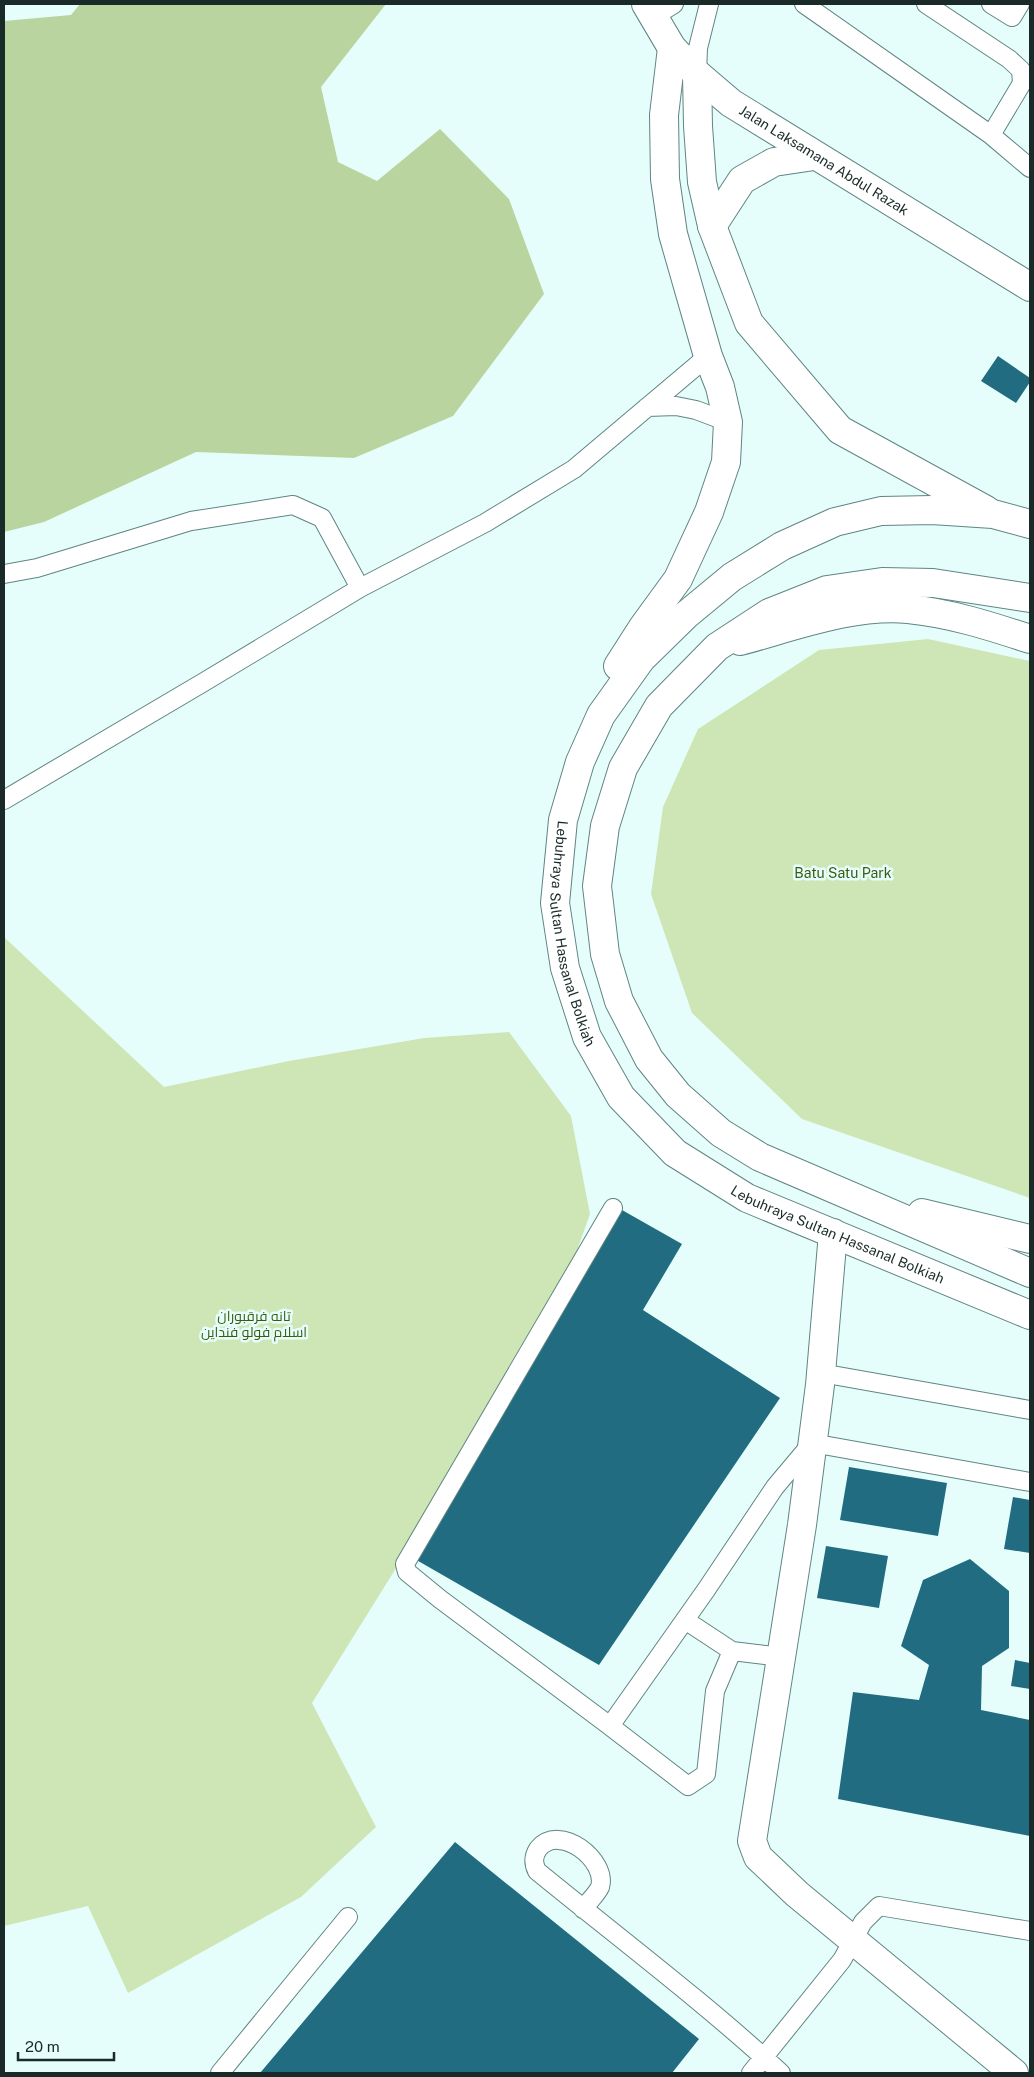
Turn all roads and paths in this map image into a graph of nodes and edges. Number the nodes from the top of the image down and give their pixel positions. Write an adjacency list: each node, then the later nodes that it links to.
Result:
1 (709, 4): 8 (lane)
2 (804, 4): 9 (lane)
3 (926, 4): 9 (lane)
4 (991, 4): 5 (lane)
5 (1020, 4)
6 (658, 8): 7 (main road, Jalan Laksamana Abdul Razak)
7 (672, 48): 8 (main road, Jalan Laksamana Abdul Razak); 14 (main road)
8 (697, 74): 10 (main road, Jalan Laksamana Abdul Razak); 12 (main road)
9 (990, 135): 11 (lane)
10 (814, 156): 12 (main road); 13 (main road, Jalan Laksamana Abdul Razak)
11 (1030, 168)
12 (712, 226): 17 (main road)
13 (1030, 287)
14 (708, 356): 15 (lane); 16 (main road)
15 (647, 407): 16 (lane); 20 (lane)
16 (728, 422): 24 (main road)
17 (993, 514): 18 (main road, Lebuhraya Sultan Hassanal Bolkiah); 24 (main road, Lebuhraya Sultan Hassanal Bolkiah)
18 (1030, 524)
19 (4, 574): 20 (lane)
20 (360, 588): 25 (lane)
21 (1030, 598): 23 (main road, Lebuhraya Sultan Hassanal Bolkiah)
22 (1030, 639): 23 (main road)
23 (717, 647): 26 (main road, Lebuhraya Sultan Hassanal Bolkiah)
24 (601, 715): 28 (main road, Lebuhraya Sultan Hassanal Bolkiah)
25 (4, 800)
26 (845, 1195): 29 (main road); 30 (main road, Lebuhraya Sultan Hassanal Bolkiah)
27 (613, 1208): 39 (lane)
28 (833, 1233): 31 (main road, Lebuhraya Sultan Hassanal Bolkiah); 32 (main road)
29 (1030, 1239)
30 (1030, 1273)
31 (1030, 1314)
32 (821, 1373): 33 (lane); 34 (main road)
33 (1030, 1410)
34 (812, 1443): 35 (lane); 36 (lane); 38 (main road)
35 (1030, 1482)
36 (685, 1620): 37 (lane); 39 (lane)
37 (732, 1651): 38 (lane); 39 (lane)
38 (781, 1657): 43 (main road)
39 (610, 1726)
40 (584, 1908): 44 (lane)
41 (348, 1917): 45 (lane)
42 (1030, 1931): 43 (lane)
43 (853, 1940): 44 (lane); 48 (main road)
44 (764, 2057): 46 (lane); 47 (lane)
45 (220, 2073)
46 (751, 2073)
47 (781, 2073)
48 (1014, 2073)

